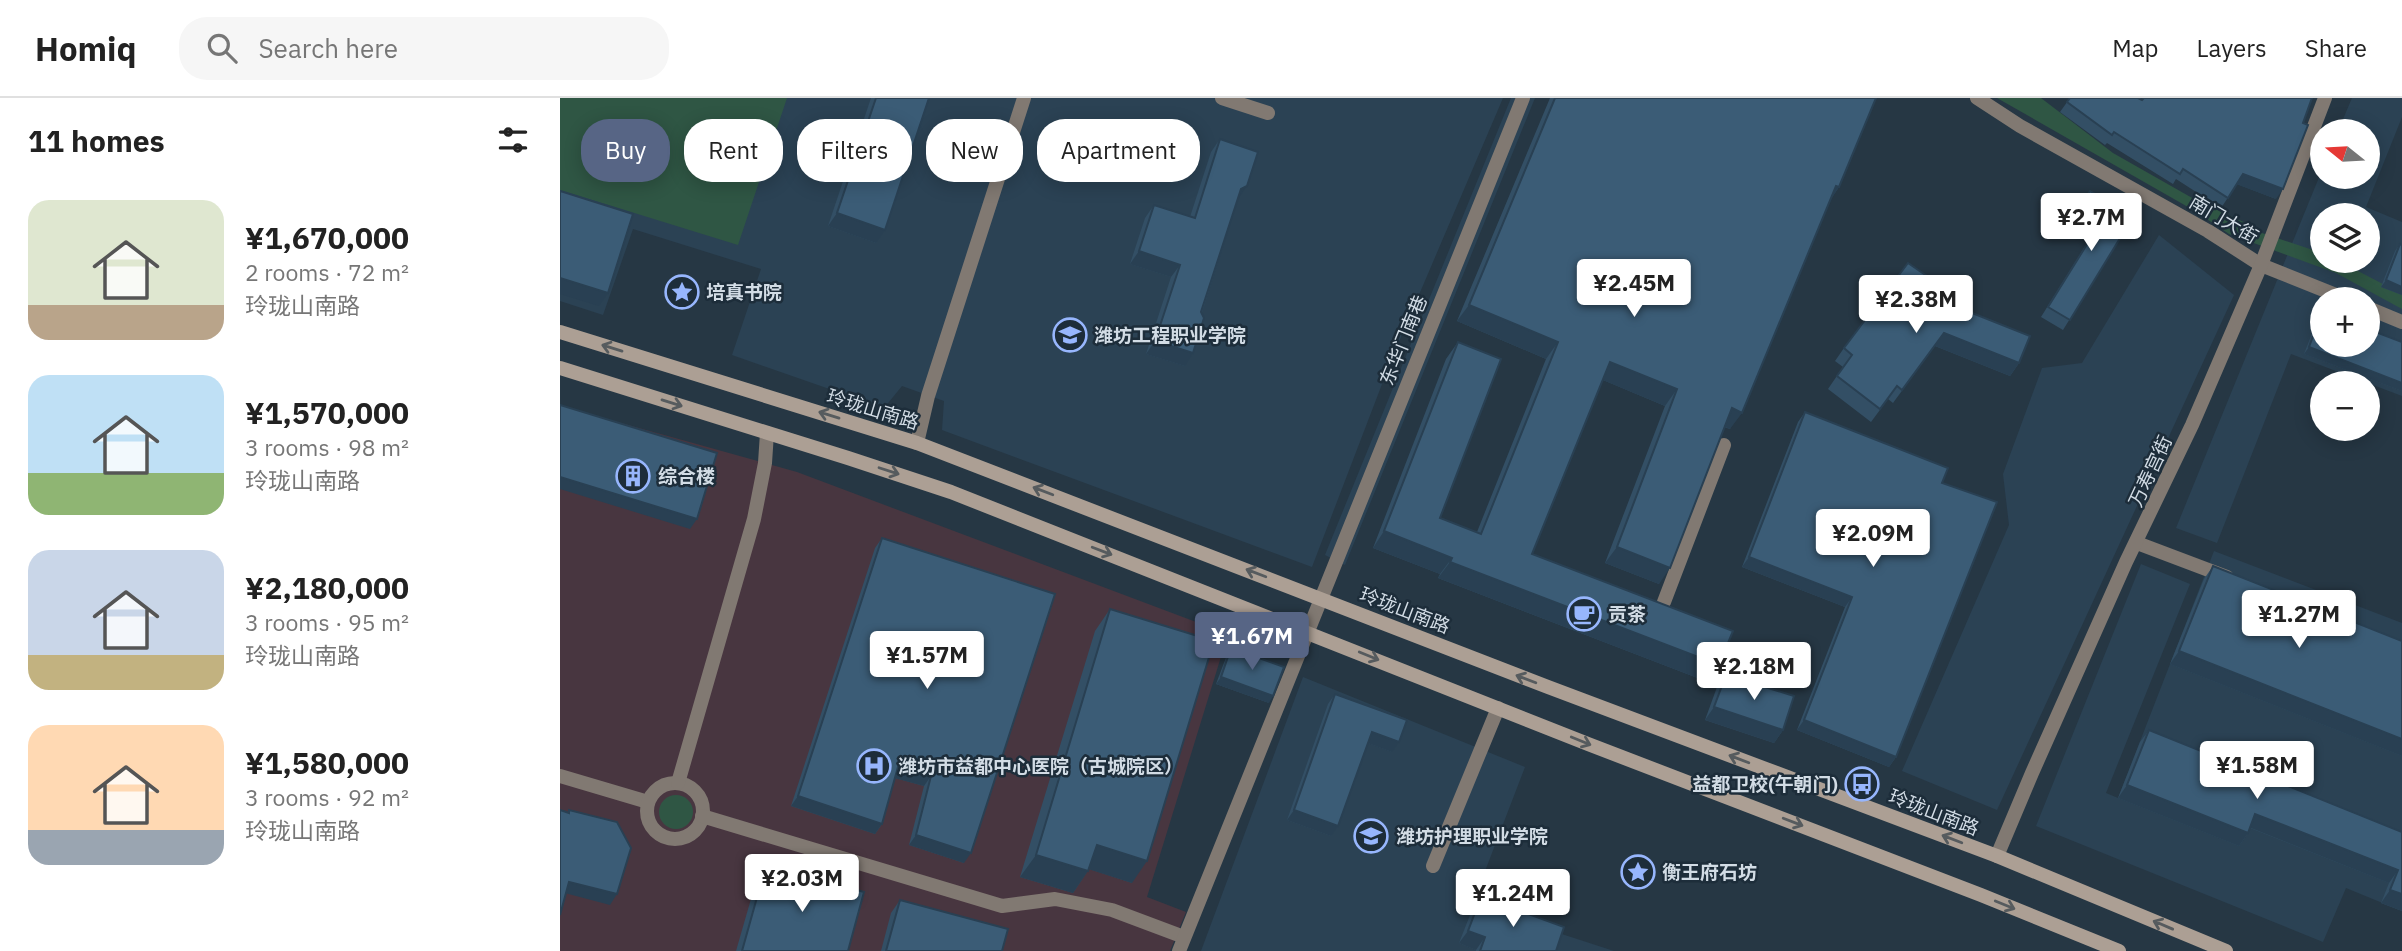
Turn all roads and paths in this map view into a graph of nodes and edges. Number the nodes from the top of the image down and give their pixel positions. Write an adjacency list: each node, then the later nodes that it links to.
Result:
1 (1024, 98): 14 (street)
2 (1222, 98): 6 (street)
3 (1522, 98): 18 (street, 东华门南巷)
4 (1977, 98): 7 (street, 南门大街)
5 (2325, 98): 7 (street, 万寿宫街)
6 (1268, 113)
7 (2262, 265): 8 (street, 南门大街); 16 (street, 万寿宫街)
8 (2316, 287)
9 (2380, 313): 10 (street)
10 (2402, 322)
11 (560, 332): 14 (main road, 玲珑山南路, one-way to 11)
12 (560, 369): 13 (main road, one-way to 13)
13 (767, 433): 20 (main road, one-way to 20); 23 (street)
14 (917, 443): 18 (main road, 玲珑山南路, one-way to 14)
15 (1724, 445): 19 (street)
16 (2137, 543): 17 (street); 26 (street, 万寿宫街)
17 (2238, 581)
18 (1320, 597): 20 (street, 东华门南巷); 26 (main road, 玲珑山南路, one-way to 18)
19 (1664, 602)
20 (1306, 631): 21 (main road, one-way to 21); 28 (street, 东华门南巷)
21 (1498, 708): 27 (street); 29 (main road, one-way to 29)
22 (560, 776): 24 (street)
23 (678, 783): 24 (street); 25 (street)
24 (648, 802): 25 (street)
25 (702, 816): 28 (street)
26 (1997, 856): 30 (main road, 玲珑山南路, one-way to 26)
27 (1433, 866)
28 (1181, 944)
29 (2119, 951)
30 (2226, 951)

